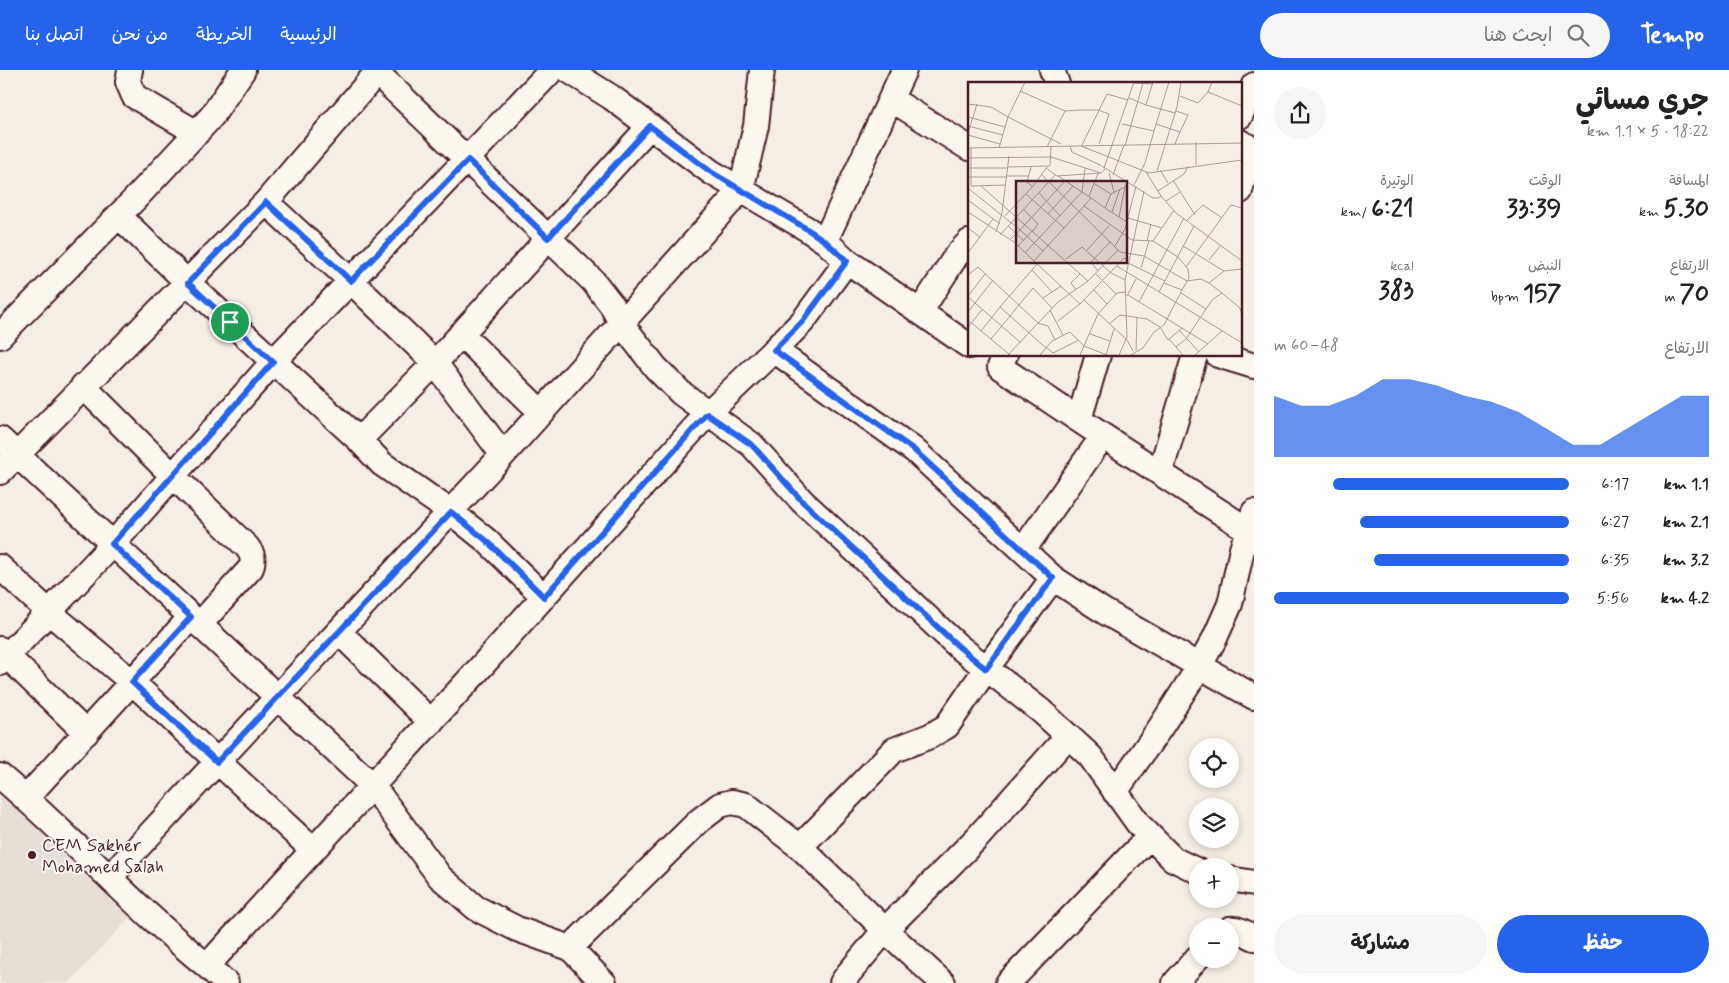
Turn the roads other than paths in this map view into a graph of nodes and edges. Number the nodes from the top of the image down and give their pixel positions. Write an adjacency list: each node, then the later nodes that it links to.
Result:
1 (130, 70): 14 (street)
2 (243, 70): 14 (street)
3 (552, 70): 17 (street)
4 (568, 70): 13 (street)
5 (762, 70): 19 (street)
6 (904, 70): 11 (street)
7 (1052, 70): 9 (street)
8 (376, 71): 17 (street); 20 (street)
9 (1056, 82)
10 (1254, 85): 12 (street)
11 (892, 99): 16 (street); 23 (street)
12 (1242, 112)
13 (650, 126): 19 (street); 22 (street)
14 (197, 133): 21 (street)
15 (1242, 143): 18 (street)
16 (968, 147)
17 (468, 160): 22 (street); 26 (street)
18 (1242, 184)
19 (741, 190): 23 (street); 29 (street)
20 (266, 202): 26 (street); 27 (street)
21 (119, 216): 27 (street); 31 (street)
22 (548, 238): 29 (street); 30 (street)
23 (825, 241): 25 (street)
24 (968, 243): 28 (street)
25 (847, 261): 28 (street); 33 (street)
26 (351, 281): 38 (street); 39 (street)
27 (188, 283): 38 (street); 41 (street)
28 (920, 312): 32 (street)
29 (621, 323): 42 (street); 43 (street)
30 (462, 334): 39 (street); 42 (street)
31 (0, 336)
32 (968, 345)
33 (774, 350): 43 (street); 55 (street)
34 (1098, 356): 44 (street)
35 (1195, 356): 50 (street)
36 (1221, 356): 40 (street)
37 (996, 359): 44 (street)
38 (273, 362): 46 (street); 51 (street)
39 (435, 363): 46 (street); 48 (street)
40 (1254, 366)
41 (83, 386): 47 (street); 51 (street)
42 (541, 412): 48 (street)
43 (707, 414): 58 (street); 64 (street)
44 (1079, 420): 45 (street)
45 (1103, 436): 50 (street); 55 (street)
46 (359, 440): 52 (street)
47 (8, 447): 49 (street); 54 (street)
48 (503, 455): 52 (street)
49 (0, 472)
50 (1160, 473): 53 (street)
51 (172, 475): 54 (street); 60 (street)
52 (451, 512): 58 (street); 61 (street)
53 (1251, 521): 63 (street)
54 (112, 544): 59 (street); 60 (street)
55 (1023, 550): 57 (street)
56 (0, 567): 59 (street)
57 (1053, 578): 63 (street); 64 (street)
58 (544, 597): 68 (street)
59 (49, 612): 62 (street); 65 (street)
60 (195, 621): 65 (street); 67 (street)
61 (339, 632): 67 (street); 68 (street)
62 (2, 656): 69 (street)
63 (1199, 667): 66 (street); 74 (street)
64 (986, 669): 70 (street); 77 (street)
65 (132, 682): 69 (street); 71 (street)
66 (1254, 697)
67 (277, 698): 71 (street); 73 (street)
68 (431, 722): 73 (street)
69 (86, 733): 75 (street)
70 (1068, 736): 74 (street); 83 (street)
71 (217, 762): 78 (street); 80 (street)
72 (0, 776): 75 (street)
73 (372, 785): 78 (street); 86 (street)
74 (1116, 792): 76 (street)
75 (26, 798): 80 (street)
76 (1150, 836): 79 (street); 93 (street)
77 (800, 847): 83 (street); 86 (street)
78 (313, 850): 87 (street)
79 (1189, 867)
80 (110, 877): 87 (street)
81 (1239, 880): 82 (street)
82 (1254, 883)
83 (885, 930): 91 (street); 92 (street)
84 (1239, 930): 85 (street)
85 (1254, 938)
86 (570, 948): 90 (street)
87 (207, 966): 89 (street)
88 (1189, 967): 94 (street)
89 (226, 983)
90 (604, 983)
91 (842, 983)
92 (944, 983)
93 (1008, 983)
94 (1175, 983)

